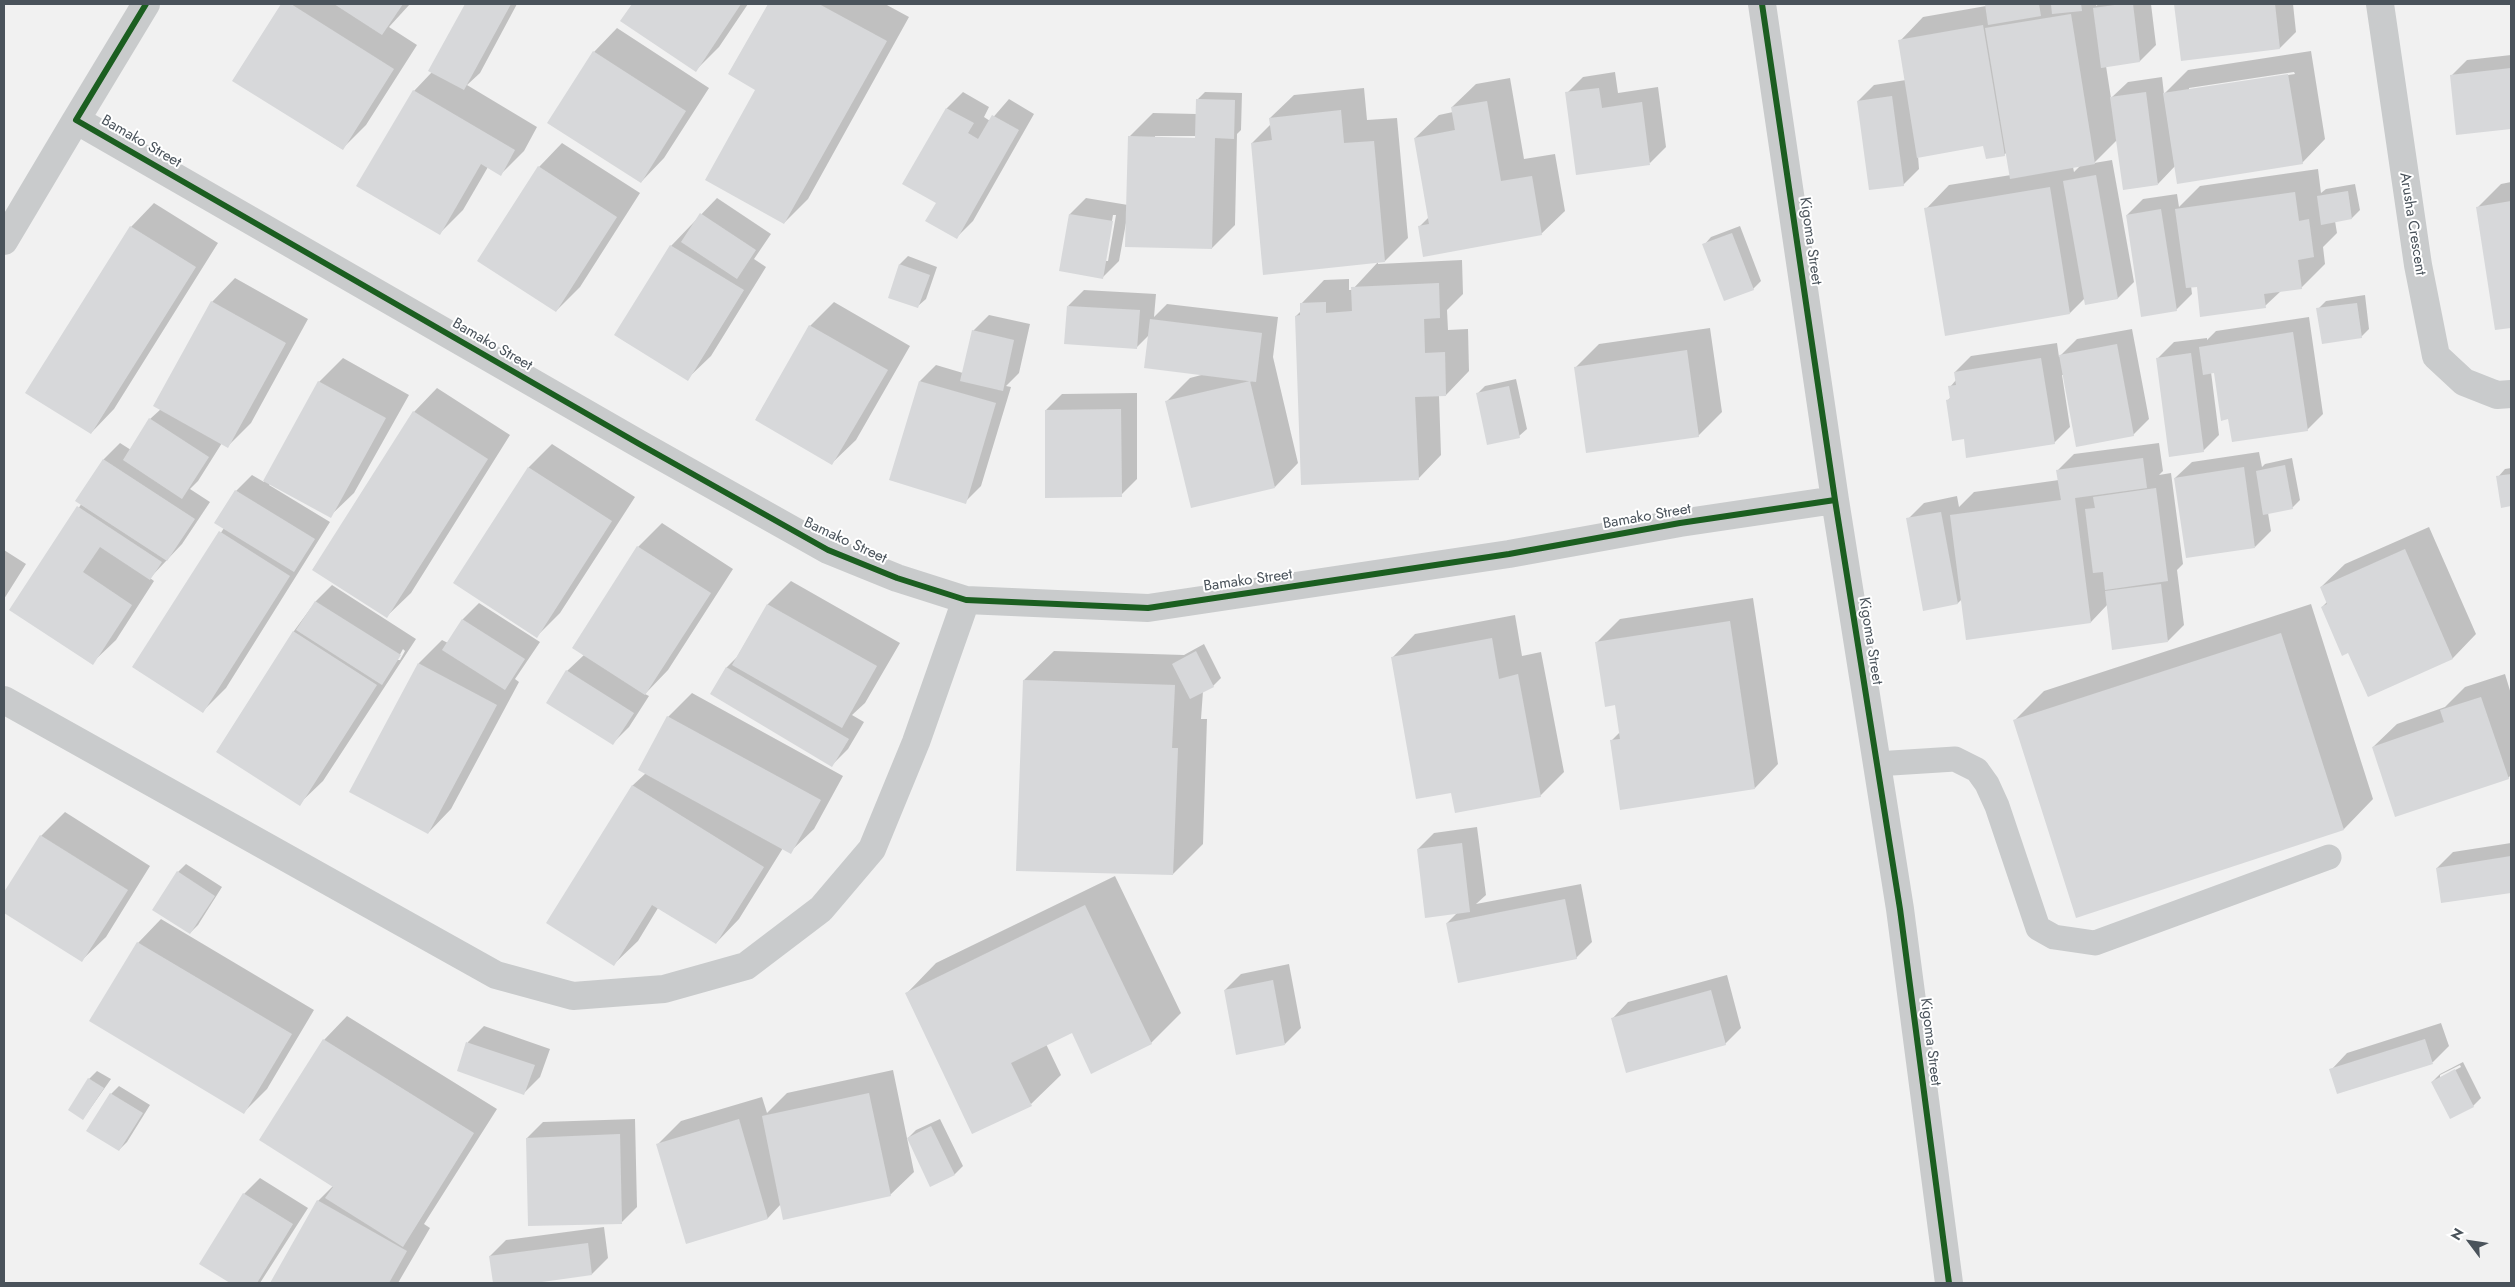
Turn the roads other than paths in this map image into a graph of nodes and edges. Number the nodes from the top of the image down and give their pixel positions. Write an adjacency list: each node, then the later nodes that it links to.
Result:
1 (146, 4): 4 (street, Bamako Street)
2 (1762, 4): 7 (street, Kigoma Street)
3 (2380, 4): 6 (street, Arusha Crescent)
4 (76, 120): 5 (street); 8 (street, Bamako Street)
5 (4, 241)
6 (2511, 394)
7 (1835, 500): 8 (street, Bamako Street); 10 (street, Kigoma Street)
8 (966, 600): 9 (street)
9 (4, 700)
10 (1876, 764): 11 (lane); 12 (street, Kigoma Street)
11 (2329, 857)
12 (1949, 1283)

